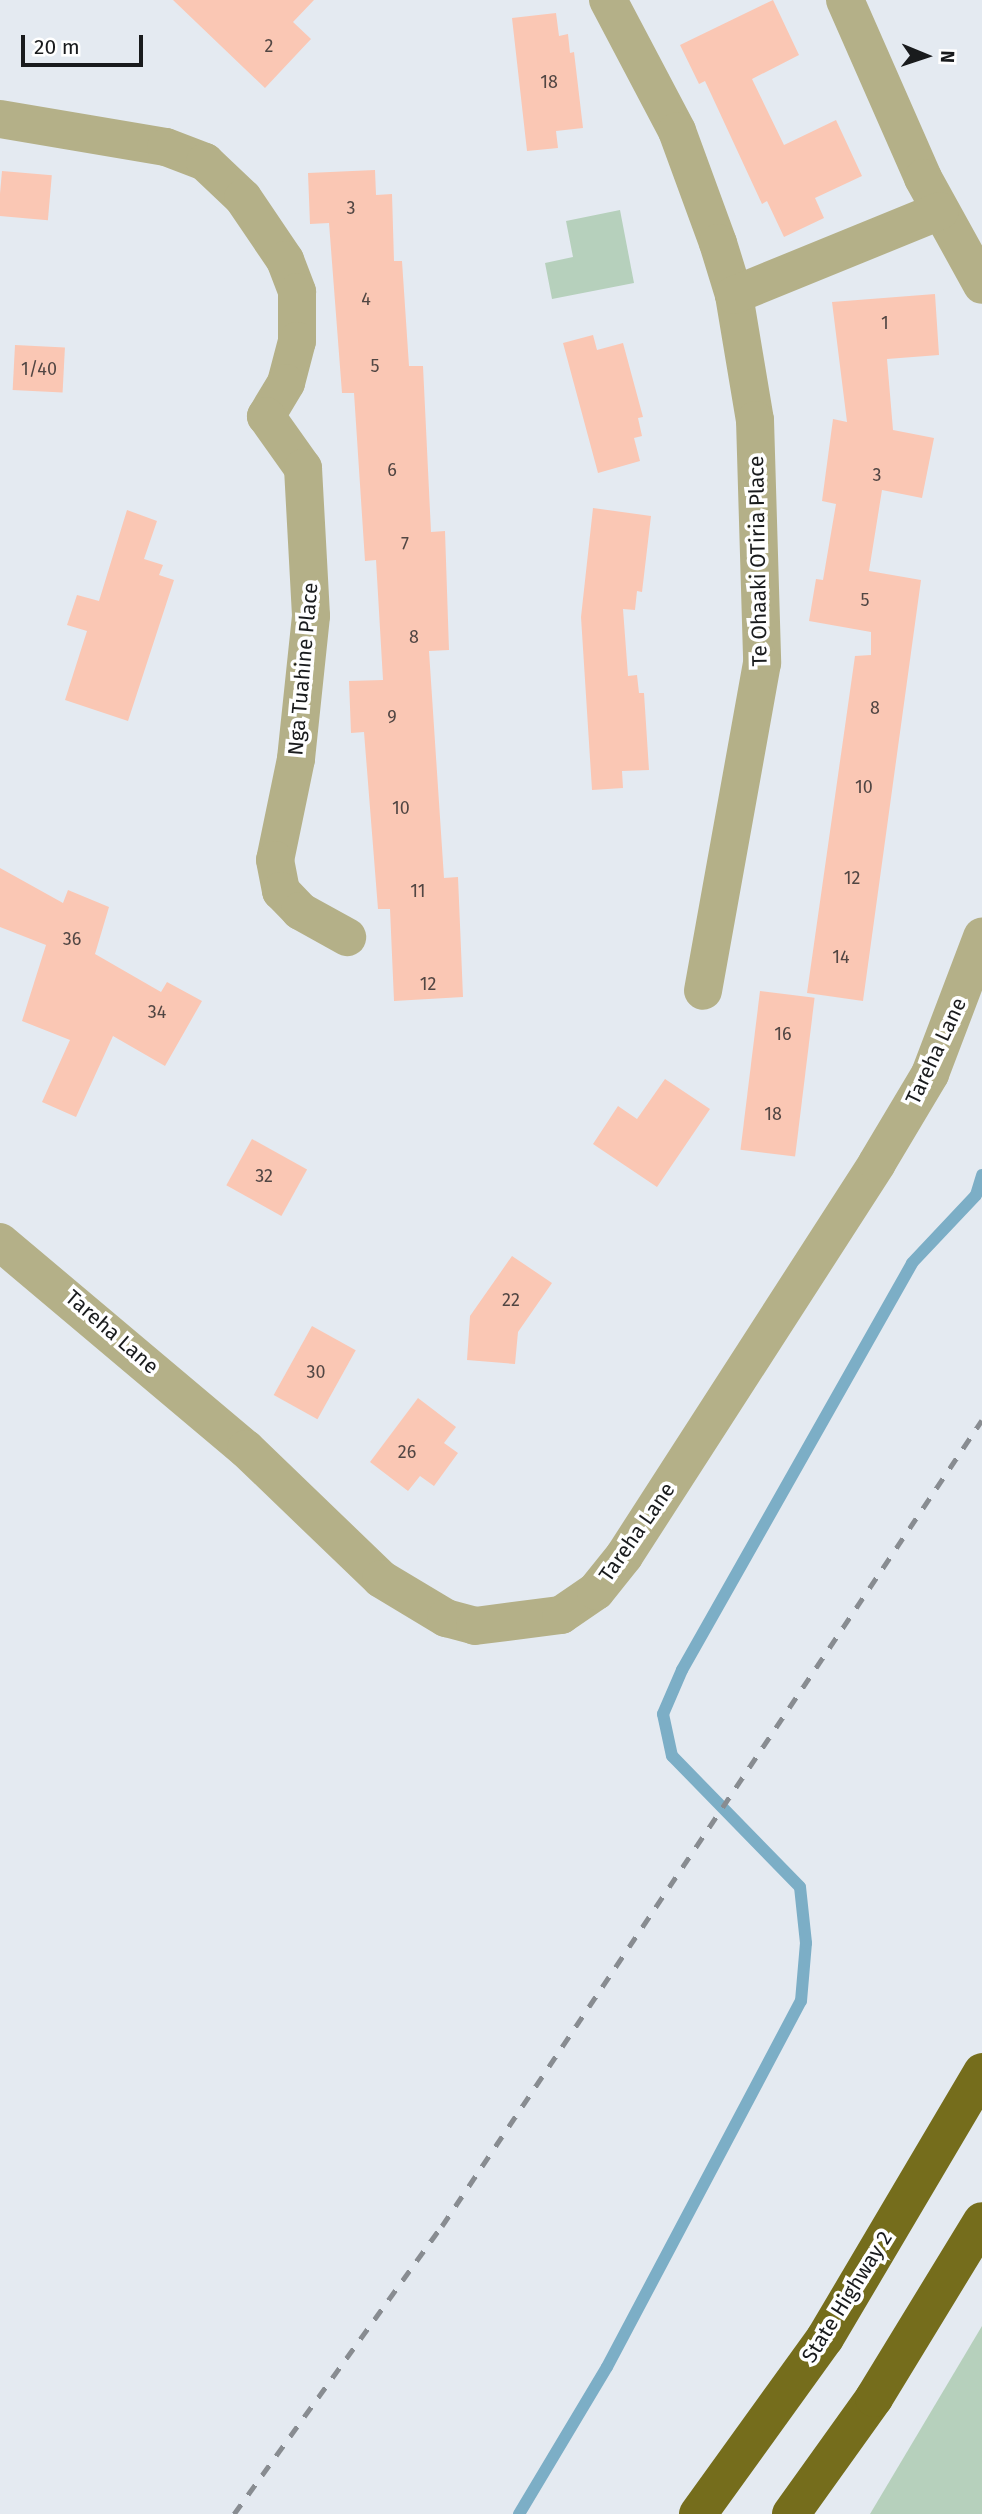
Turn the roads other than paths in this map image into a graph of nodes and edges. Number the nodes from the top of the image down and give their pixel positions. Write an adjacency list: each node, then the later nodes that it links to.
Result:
1 (608, 0): 6 (street, Te Ohaaki OTiria Place)
2 (845, 0): 4 (street)
3 (0, 119): 7 (street, Nga Tuahine Place)
4 (940, 211): 5 (street); 6 (street)
5 (982, 285)
6 (734, 295): 9 (street, Te Ohaaki OTiria Place)
7 (347, 937)
8 (982, 937): 10 (street, Tareha Lane)
9 (703, 991)
10 (0, 1242)
11 (982, 2072): 13 (highway, State Highway 2)
12 (982, 2221): 14 (highway)
13 (698, 2514)
14 (791, 2514)

